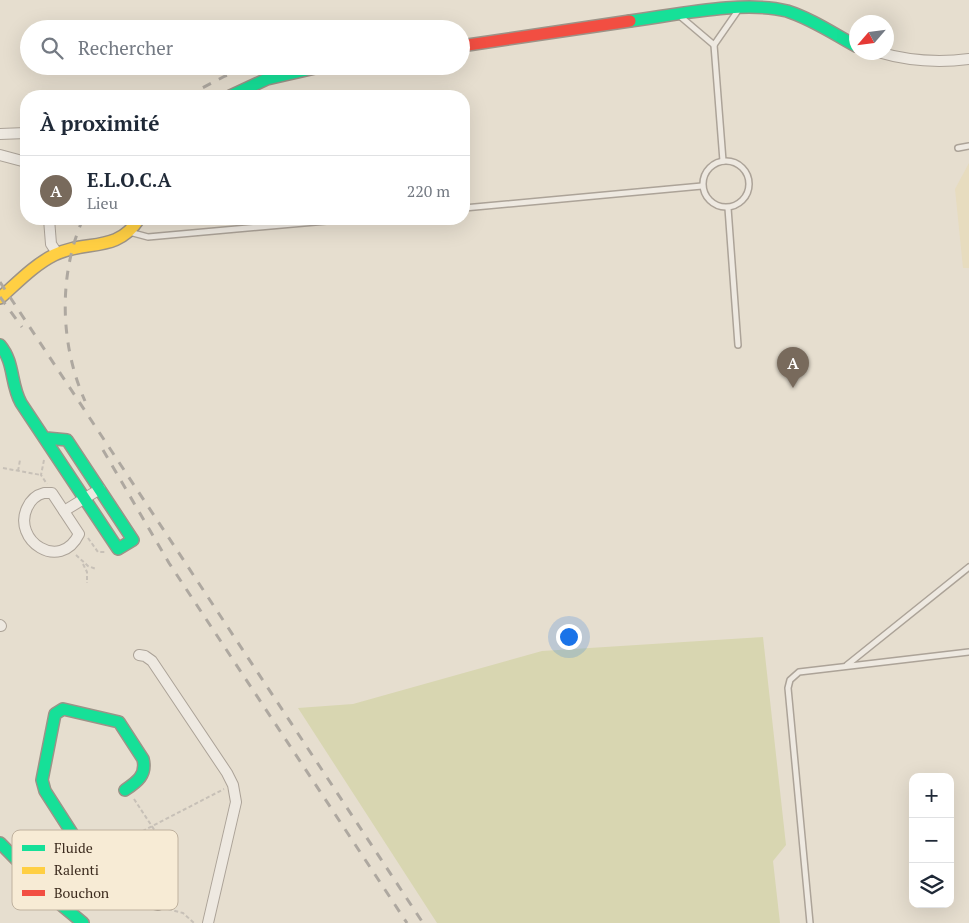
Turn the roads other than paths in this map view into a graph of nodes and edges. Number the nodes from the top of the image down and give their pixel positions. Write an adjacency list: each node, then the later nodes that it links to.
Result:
1 (740, 6): 2 (street); 3 (street); 5 (lane)
2 (678, 14): 4 (street); 5 (lane)
3 (849, 42)
4 (470, 45)
5 (714, 45): 16 (lane)
6 (894, 57): 7 (street)
7 (969, 59)
8 (285, 75): 9 (street)
9 (243, 90)
10 (0, 134): 11 (street)
11 (20, 134)
12 (969, 146): 13 (lane)
13 (958, 148)
14 (0, 155): 15 (street)
15 (20, 160)
16 (724, 161): 17 (lane); 19 (lane)
17 (702, 186): 18 (lane); 19 (lane)
18 (470, 207)
19 (728, 208): 27 (lane)
20 (49, 225): 24 (street)
21 (135, 225): 23 (street)
22 (282, 225): 23 (lane)
23 (131, 232): 24 (street)
24 (57, 253): 25 (street)
25 (0, 298)
26 (0, 345): 28 (street)
27 (738, 345)
28 (46, 438): 29 (street); 30 (street)
29 (100, 489): 30 (street); 30 (street)
30 (84, 499): 31 (street)
31 (64, 511): 31 (street)
32 (969, 567): 35 (lane)
33 (969, 652): 35 (lane)
34 (139, 654): 42 (street)
35 (845, 667): 43 (lane)
36 (125, 790): 37 (street)
37 (70, 830)
38 (0, 843): 39 (street)
39 (12, 855)
40 (69, 910): 41 (street)
41 (83, 923)
42 (208, 923)
43 (810, 923)

